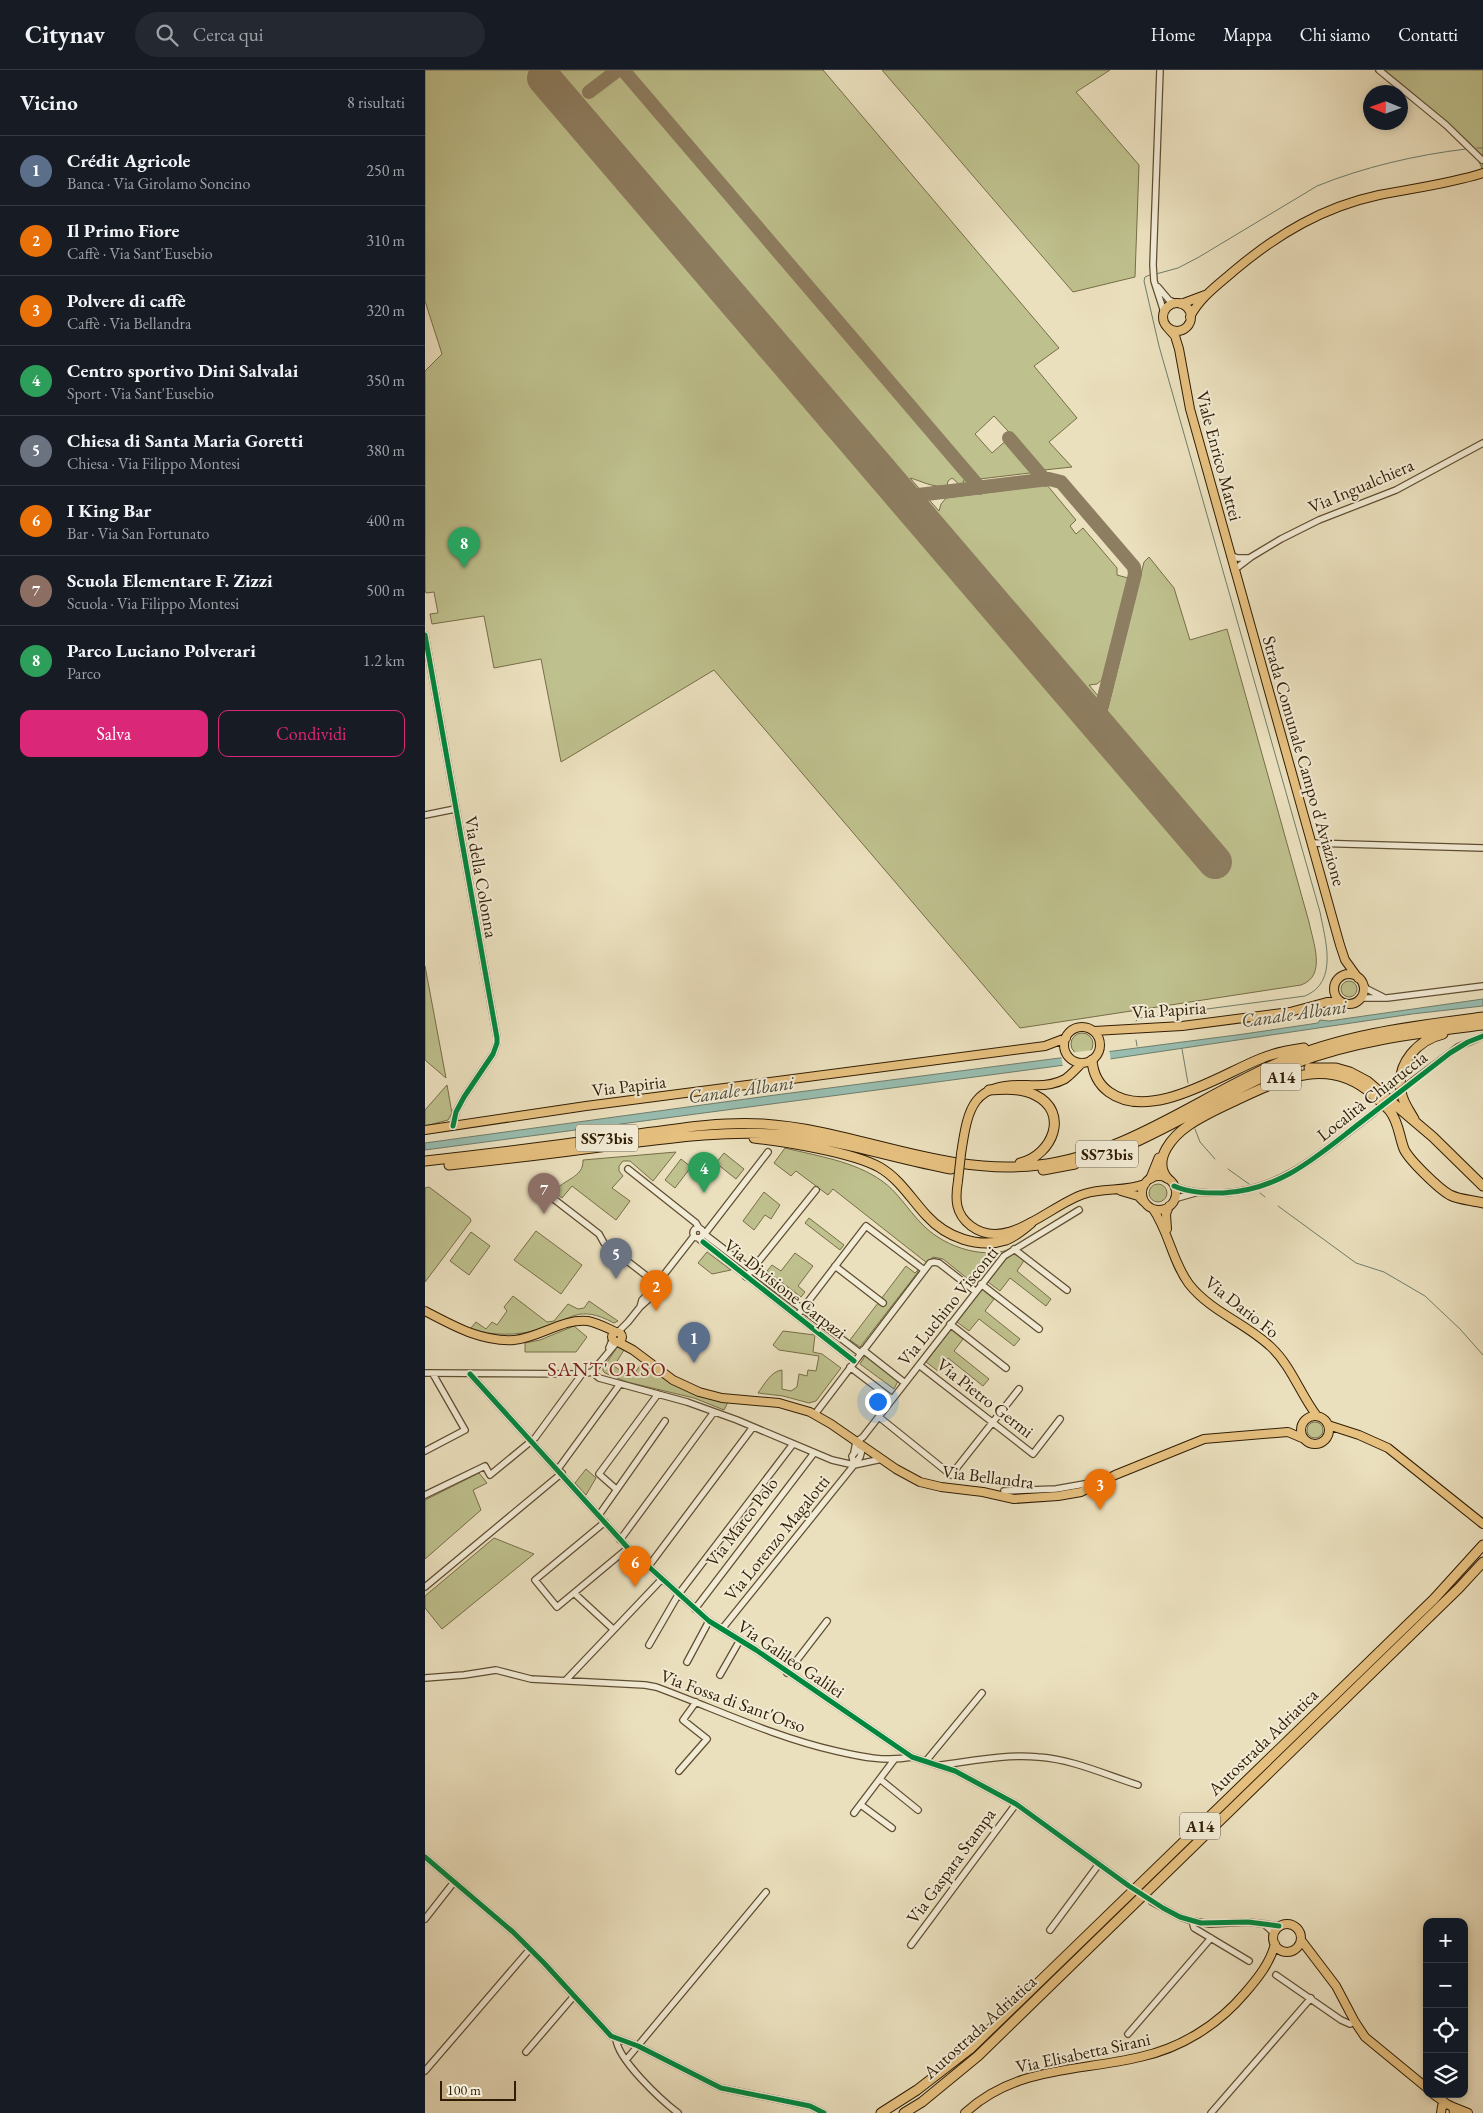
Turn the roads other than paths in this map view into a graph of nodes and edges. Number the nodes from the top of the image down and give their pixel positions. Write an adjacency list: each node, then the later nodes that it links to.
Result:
1 (1160, 70): 5 (street)
2 (1379, 70): 3 (street)
3 (1482, 160)
4 (1483, 173): 6 (main road)
5 (1154, 281): 7 (street); 8 (street)
6 (1207, 294): 7 (main road); 9 (main road)
7 (1179, 304): 8 (main road); 9 (main road)
8 (1163, 315): 10 (main road)
9 (1190, 317): 11 (main road)
10 (1167, 327): 11 (main road); 12 (main road, Viale Enrico Mattei)
11 (1183, 330): 12 (main road, Viale Enrico Mattei)
12 (1179, 349): 14 (main road, Viale Enrico Mattei)
13 (1483, 443): 15 (street, Via Ingualchiera)
14 (1230, 555): 15 (street); 16 (main road, Viale Enrico Mattei)
15 (1251, 557): 16 (street, Via Ingualchiera)
16 (1234, 570): 20 (main road, Strada Comunale Campo d'Aviazione)
17 (425, 635): 18 (street, Via della Colonna)
18 (455, 809): 19 (street); 47 (street, Via della Colonna)
19 (425, 815)
20 (1311, 843): 21 (street); 22 (main road, Strada Comunale Campo d'Aviazione)
21 (1483, 848)
22 (1345, 960): 23 (main road); 24 (main road, Strada Comunale Campo d'Aviazione)
23 (1337, 981): 24 (main road); 26 (main road)
24 (1360, 981): 27 (main road); 28 (street)
25 (1483, 986): 28 (street)
26 (1334, 990): 29 (main road); 30 (main road, Via Papiria)
27 (1361, 998): 28 (street); 29 (main road)
28 (1387, 998)
29 (1339, 1001): 30 (main road, Via Papiria)
30 (1312, 1007): 33 (main road, Via Papiria)
31 (1483, 1017): 39 (highway, SS73bis)
32 (1483, 1026): 46 (highway); 49 (highway, SS73bis)
33 (1117, 1029): 34 (main road, Via Papiria); 37 (main road, Via Papiria)
34 (1094, 1031): 36 (main road, Via Papiria); 37 (main road)
35 (1483, 1036): 63 (street, Località Chiaruccia, bridge)
36 (1065, 1038): 38 (main road, Via Papiria); 40 (main road)
37 (1100, 1045): 42 (main road, Via Papiria)
38 (1045, 1046): 40 (main road, Via Papiria); 47 (main road, Via Papiria)
39 (1319, 1047): 42 (highway); 53 (highway, SS73bis)
40 (1065, 1052): 41 (main road)
41 (1072, 1060): 43 (main road); 44 (main road)
42 (1093, 1060): 43 (main road)
43 (1082, 1063): 44 (main road)
44 (1066, 1078): 45 (main road)
45 (989, 1090): 53 (highway); 69 (main road, bridge)
46 (1417, 1124): 57 (highway, A14); 60 (highway, A14)
47 (457, 1126): 48 (main road, Via Papiria)
48 (425, 1130)
49 (711, 1134): 51 (highway, SS73bis); 69 (highway)
50 (769, 1152): 70 (street)
51 (510, 1155): 52 (highway); 53 (highway, SS73bis); 54 (highway)
52 (425, 1162)
53 (998, 1167)
54 (425, 1168)
55 (628, 1169): 70 (street, Via Divisione Carpazi)
56 (1167, 1178): 57 (main road); 59 (main road); 66 (highway, A14)
57 (1148, 1181): 62 (main road); 64 (main road)
58 (537, 1186): 78 (street)
59 (1174, 1186): 63 (street); 65 (main road)
60 (1483, 1186)
61 (816, 1190): 75 (street)
62 (1119, 1190): 64 (main road); 69 (main road)
63 (1197, 1193): 65 (street)
64 (1145, 1202): 67 (main road)
65 (1171, 1203): 67 (main road); 71 (main road, Via Dario Fo)
66 (1483, 1203)
67 (1153, 1209): 71 (main road, Via Dario Fo)
68 (1079, 1210): 73 (street)
69 (1031, 1223)
70 (701, 1230): 72 (street); 75 (street, Via Divisione Carpazi)
71 (1167, 1236): 103 (main road, Via Dario Fo)
72 (696, 1237): 77 (street, Via Divisione Carpazi); 78 (street)
73 (1014, 1249): 79 (street, Via Luchino Visconti); 80 (street)
74 (835, 1266): 76 (street); 82 (street); 83 (street)
75 (752, 1270): 77 (street); 83 (street, Via Divisione Carpazi)
76 (924, 1270): 81 (street); 89 (street)
77 (746, 1277): 85 (street, Via Divisione Carpazi)
78 (657, 1284): 88 (street)
79 (981, 1284): 81 (street, Via Luchino Visconti); 87 (street)
80 (1067, 1290)
81 (975, 1291): 86 (street, Via Luchino Visconti)
82 (883, 1303)
83 (802, 1309): 85 (street); 89 (street, Via Divisione Carpazi)
84 (425, 1311): 88 (main road)
85 (797, 1316): 90 (street, Via Divisione Carpazi)
86 (950, 1324): 91 (street, Via Luchino Visconti); 93 (street)
87 (1039, 1329)
88 (617, 1337): 94 (street); 106 (main road, Via Bellandra)
89 (862, 1352): 90 (street); 99 (street, Via Luchino Visconti)
90 (854, 1361): 92 (street)
91 (919, 1365): 99 (street, Via Luchino Visconti); 111 (street, Via Pietro Germi)
92 (850, 1367): 104 (street); 106 (street)
93 (1006, 1368)
94 (592, 1372): 98 (street); 100 (street)
95 (425, 1374): 96 (street)
96 (433, 1374): 97 (street); 122 (street)
97 (470, 1374): 98 (street); 119 (street, Via Galileo Galilei)
98 (582, 1374): 119 (street)
99 (905, 1382): 104 (street, Via Luchino Visconti)
100 (620, 1384): 102 (street); 126 (street)
101 (1019, 1389): 111 (street)
102 (658, 1394): 105 (street); 128 (street)
103 (1305, 1399): 107 (main road, Via Dario Fo); 112 (main road, Via Dario Fo)
104 (892, 1400): 108 (street, Via Luchino Visconti)
105 (714, 1412): 114 (street); 135 (street)
106 (815, 1414): 121 (main road, Via Bellandra)
107 (1317, 1416): 112 (main road, Via Bellandra); 113 (main road)
108 (879, 1417): 111 (street); 121 (street, Via Luchino Visconti)
109 (1060, 1419): 111 (street, Via Pietro Germi)
110 (665, 1421): 128 (street)
111 (993, 1422)
112 (1303, 1423): 115 (main road, Via Bellandra); 118 (main road)
113 (1328, 1425): 116 (main road); 117 (main road)
114 (753, 1427): 120 (street); 139 (street)
115 (1288, 1432): 118 (main road, Via Bellandra); 130 (main road, Via Bellandra)
116 (1346, 1432): 117 (main road, Via Bellandra); 134 (main road)
117 (1328, 1437): 118 (main road, Via Bellandra)
118 (1302, 1438)
119 (531, 1441): 126 (street, Via Galileo Galilei); 131 (street)
120 (793, 1444): 123 (street); 143 (street)
121 (860, 1444): 124 (main road, Via Bellandra); 125 (street, Via Lorenzo Magalotti); 125 (street)
122 (425, 1451)
123 (814, 1453): 125 (street); 144 (street, Via Marco Polo)
124 (882, 1459): 125 (street); 130 (main road, Via Bellandra)
125 (854, 1466): 147 (street, Via Lorenzo Magalotti)
126 (560, 1471): 132 (street, Via Galileo Galilei); 141 (street)
127 (1090, 1482): 130 (street, Via Bellandra)
128 (616, 1489): 132 (street)
129 (1005, 1491): 130 (street, Via Bellandra)
130 (1051, 1493)
131 (425, 1496)
132 (599, 1515): 133 (street, Via Galileo Galilei)
133 (605, 1522): 135 (street, Via Galileo Galilei); 142 (street)
134 (1483, 1524)
135 (620, 1540): 137 (street, Via Galileo Galilei)
136 (1483, 1545): 209 (highway, Autostrada Adriatica / A14)
137 (628, 1548): 139 (street, Via Galileo Galilei); 142 (street)
138 (1483, 1562): 210 (highway, Autostrada Adriatica / A14)
139 (648, 1567): 140 (street, Via Galileo Galilei)
140 (661, 1580): 143 (street, Via Galileo Galilei); 148 (street)
141 (425, 1587)
142 (574, 1593): 148 (street)
143 (679, 1596): 144 (street, Via Galileo Galilei); 150 (street)
144 (695, 1609): 145 (street, Via Galileo Galilei)
145 (709, 1621): 147 (street, Via Galileo Galilei); 151 (street)
146 (827, 1621): 152 (street, Via Galileo Galilei)
147 (723, 1629): 149 (street, Via Galileo Galilei)
148 (613, 1630): 155 (street)
149 (740, 1640): 152 (street, Via Galileo Galilei); 153 (street)
150 (649, 1645)
151 (687, 1662)
152 (787, 1673): 158 (street, Via Galileo Galilei)
153 (721, 1676)
154 (425, 1678): 155 (street, Via Fossa di Sant'Orso)
155 (566, 1680): 157 (street, Via Fossa di Sant'Orso)
156 (982, 1693): 160 (street)
157 (696, 1702): 159 (street, Via Fossa di Sant'Orso); 162 (street)
158 (912, 1757): 159 (street, Via Fossa di Sant'Orso); 160 (street, Via Galileo Galilei)
159 (894, 1760): 163 (street)
160 (926, 1761): 161 (street, Via Galileo Galilei)
161 (939, 1765): 164 (street); 165 (street, Via Galileo Galilei)
162 (679, 1771)
163 (881, 1780): 166 (street); 167 (street)
164 (1138, 1786)
165 (1015, 1804): 171 (street, Via Galileo Galilei); 185 (street, Via Gaspara Stampa)
166 (861, 1805): 168 (street); 169 (street)
167 (918, 1810)
168 (854, 1813)
169 (892, 1828)
170 (425, 1857): 172 (street)
171 (1099, 1864): 173 (street, Via Galileo Galilei); 180 (street)
172 (454, 1882): 176 (street); 186 (street)
173 (1125, 1883)
174 (766, 1892): 198 (street)
175 (1152, 1902): 177 (street)
176 (425, 1919)
177 (1193, 1922): 178 (street); 182 (street)
178 (1262, 1923): 179 (street); 181 (street)
179 (1279, 1926): 181 (main road); 183 (main road)
180 (1050, 1930)
181 (1274, 1933): 184 (main road)
182 (1211, 1938): 191 (street); 196 (street)
183 (1301, 1940): 187 (main road); 189 (main road)
184 (1275, 1944): 188 (main road); 190 (main road, Via Elisabetta Sirani)
185 (911, 1945)
186 (530, 1949): 193 (street); 201 (street)
187 (1293, 1950): 188 (main road); 189 (main road)
188 (1284, 1952): 190 (main road, Via Elisabetta Sirani)
189 (1309, 1952): 195 (main road)
190 (1271, 1959): 211 (main road, Via Elisabetta Sirani)
191 (1249, 1961)
192 (1276, 1975): 194 (street)
193 (574, 1996): 197 (street); 199 (street)
194 (1311, 1998): 195 (street); 212 (street)
195 (1355, 2022): 202 (main road)
196 (1128, 2034)
197 (616, 2039): 198 (street); 200 (street)
198 (637, 2046): 200 (street); 208 (street)
199 (526, 2052)
200 (626, 2060): 207 (street)
201 (425, 2070)
202 (1423, 2085)
203 (1436, 2098): 206 (main road)
204 (1438, 2098): 205 (main road)
205 (1457, 2110): 206 (main road)
206 (1440, 2112)
207 (678, 2113)
208 (824, 2113)
209 (881, 2113)
210 (904, 2113)
211 (965, 2113)
212 (1211, 2113)

